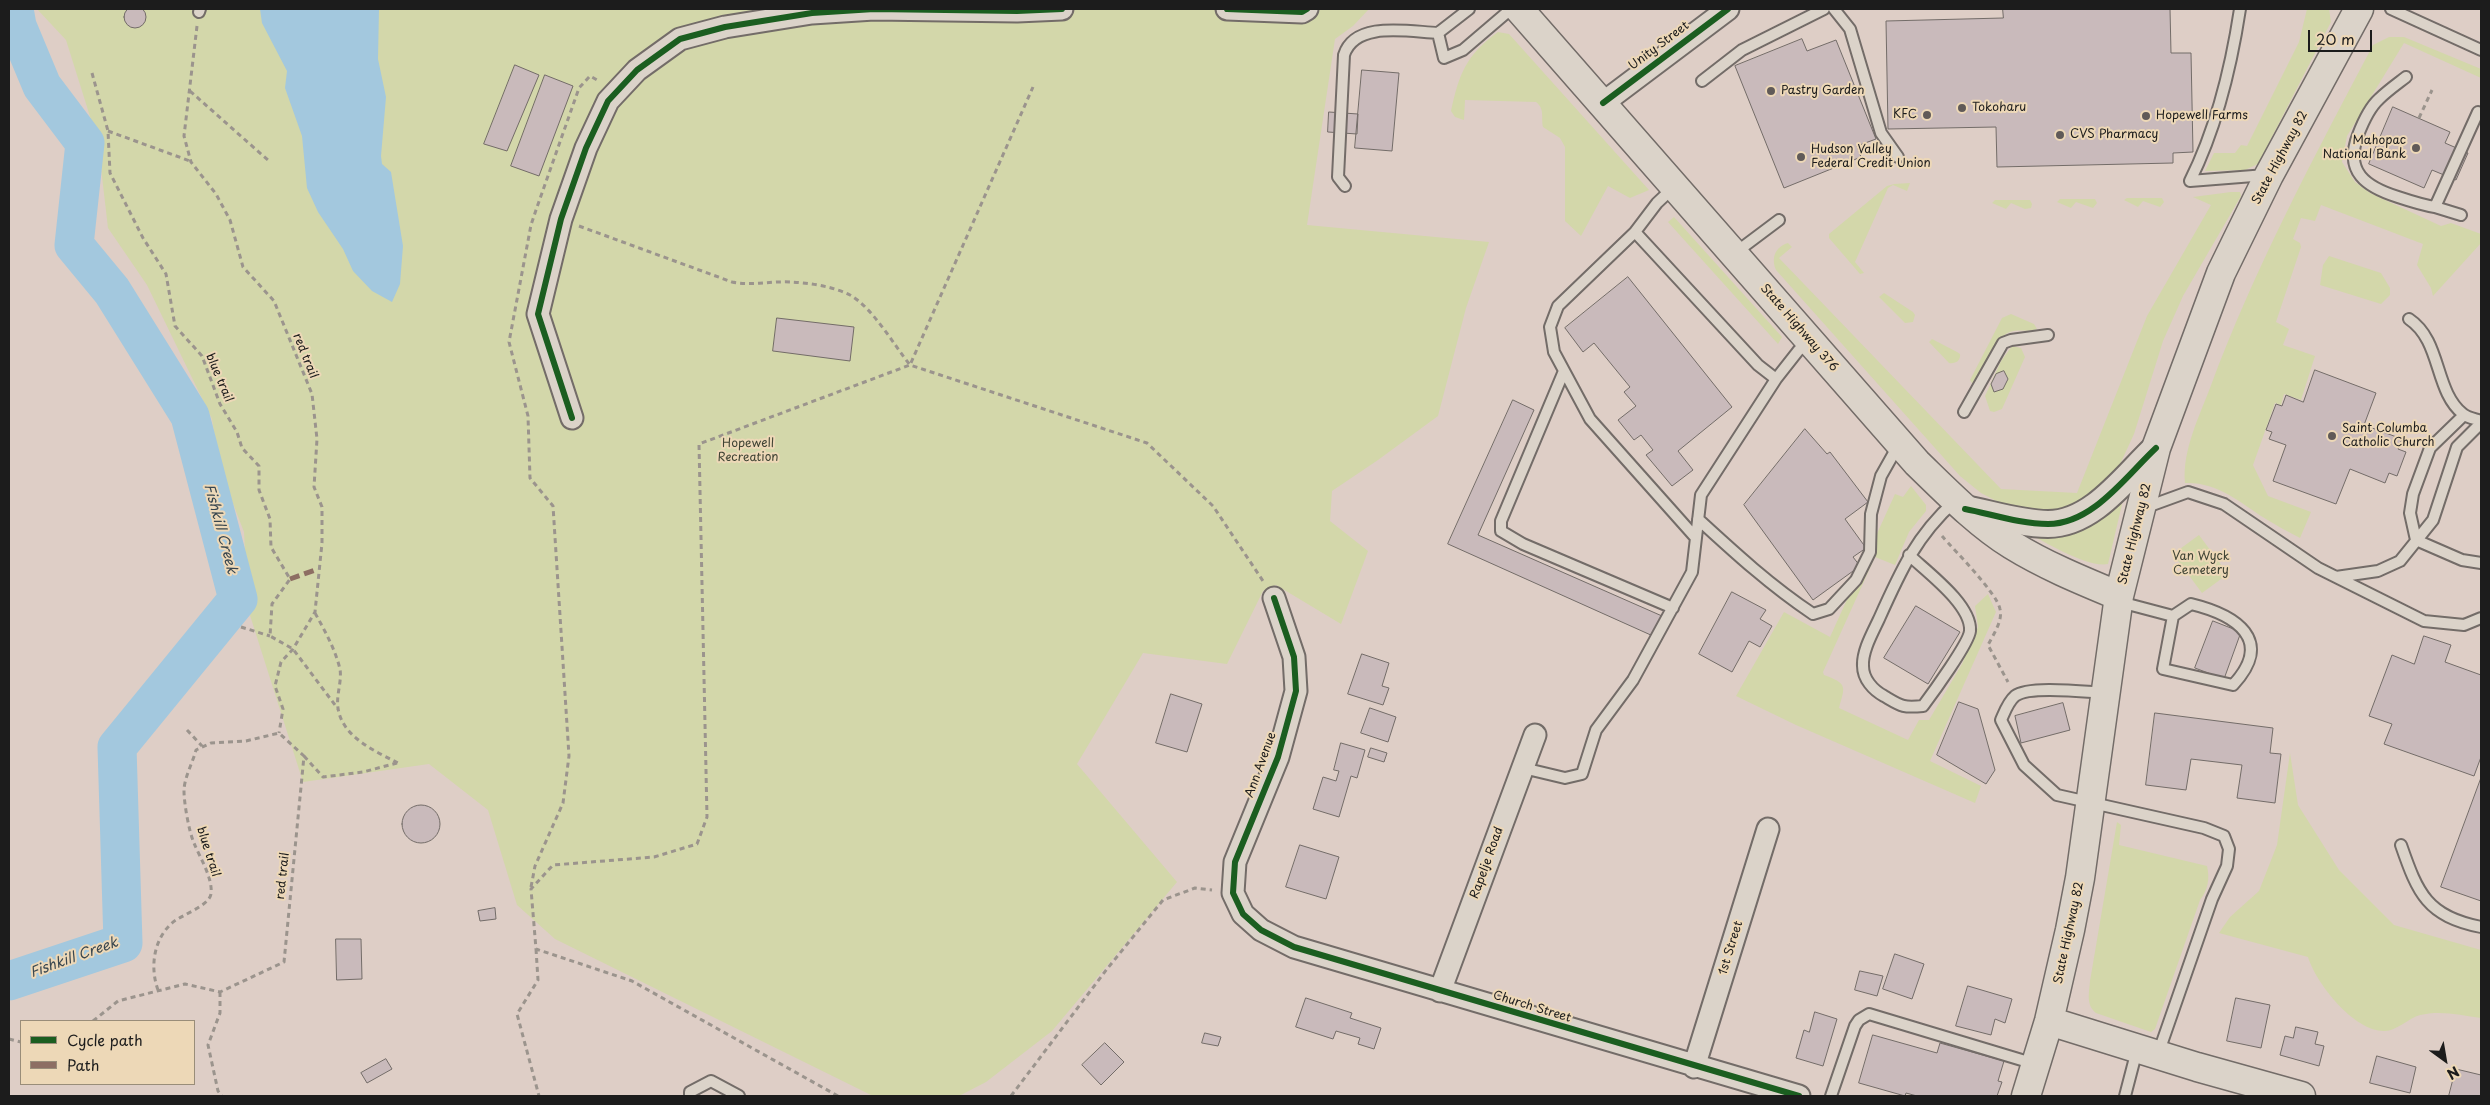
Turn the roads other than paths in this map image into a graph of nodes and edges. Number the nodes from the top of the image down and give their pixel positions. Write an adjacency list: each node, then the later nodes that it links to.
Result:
1 (1062, 9): 35 (street)
2 (1227, 9): 3 (street)
3 (1307, 9)
4 (1468, 9): 13 (lane)
5 (1511, 9): 13 (lane)
6 (1520, 9): 17 (main road, State Highway 376)
7 (1728, 9): 17 (street, Unity Street)
8 (1824, 9): 16 (lane)
9 (1834, 9): 19 (lane)
10 (2240, 9): 20 (lane)
11 (2359, 9): 20 (main road, State Highway 82)
12 (2391, 9): 14 (lane)
13 (1438, 33): 21 (lane)
14 (2481, 50)
15 (2406, 78): 23 (lane)
16 (1702, 81)
17 (1603, 103): 22 (main road, State Highway 376)
18 (2478, 112): 23 (lane)
19 (1898, 157)
20 (2269, 175): 38 (main road, State Highway 82)
21 (1345, 186)
22 (1675, 186): 26 (lane); 27 (main road, State Highway 376)
23 (2435, 207): 24 (lane)
24 (2461, 215)
25 (1779, 220): 27 (lane)
26 (1635, 232): 31 (lane); 32 (lane)
27 (1735, 254): 30 (main road, State Highway 376)
28 (2409, 319): 34 (lane)
29 (2048, 335): 33 (lane)
30 (1810, 340): 32 (lane); 37 (main road, State Highway 376)
31 (1564, 371): 42 (lane); 49 (lane)
32 (1776, 379): 41 (lane)
33 (1964, 412)
34 (2464, 415): 36 (lane); 43 (lane)
35 (572, 418)
36 (2481, 422): 43 (lane)
37 (1899, 443): 39 (main road, State Highway 376); 41 (lane)
38 (2156, 448): 39 (street); 40 (main road, State Highway 82)
39 (1960, 505): 44 (lane); 48 (main road, State Highway 376)
40 (2140, 509): 46 (lane); 48 (main road, State Highway 82)
41 (1698, 518): 42 (lane)
42 (1696, 538): 49 (lane)
43 (2416, 540): 45 (lane); 46 (lane)
44 (1909, 555): 44 (lane)
45 (2481, 563)
46 (2336, 577): 51 (lane)
47 (1274, 598): 59 (street, Ann Avenue)
48 (2119, 599): 50 (lane); 52 (main road, State Highway 82)
49 (1673, 608): 54 (lane)
50 (2173, 616): 50 (lane)
51 (2481, 618)
52 (2107, 693): 55 (main road, State Highway 82); 55 (lane)
53 (1535, 735): 54 (street, Rapelje Road)
54 (1522, 768): 60 (street, Rapelje Road)
55 (2090, 803): 61 (main road, State Highway 82); 62 (lane)
56 (1768, 829): 64 (street, 1st Street)
57 (2401, 845): 58 (lane)
58 (2481, 927)
59 (1260, 930): 60 (street, Church Street)
60 (1440, 991): 64 (street, Church Street)
61 (2050, 1021): 62 (main road); 63 (main road, State Highway 82)
62 (2147, 1052): 70 (lane); 71 (main road)
63 (2036, 1064): 68 (lane); 69 (main road, State Highway 82)
64 (1694, 1067): 67 (street, Church Street)
65 (690, 1096): 66 (lane)
66 (739, 1096)
67 (1799, 1096)
68 (1831, 1096)
69 (2026, 1096)
70 (2125, 1096)
71 (2301, 1096)

